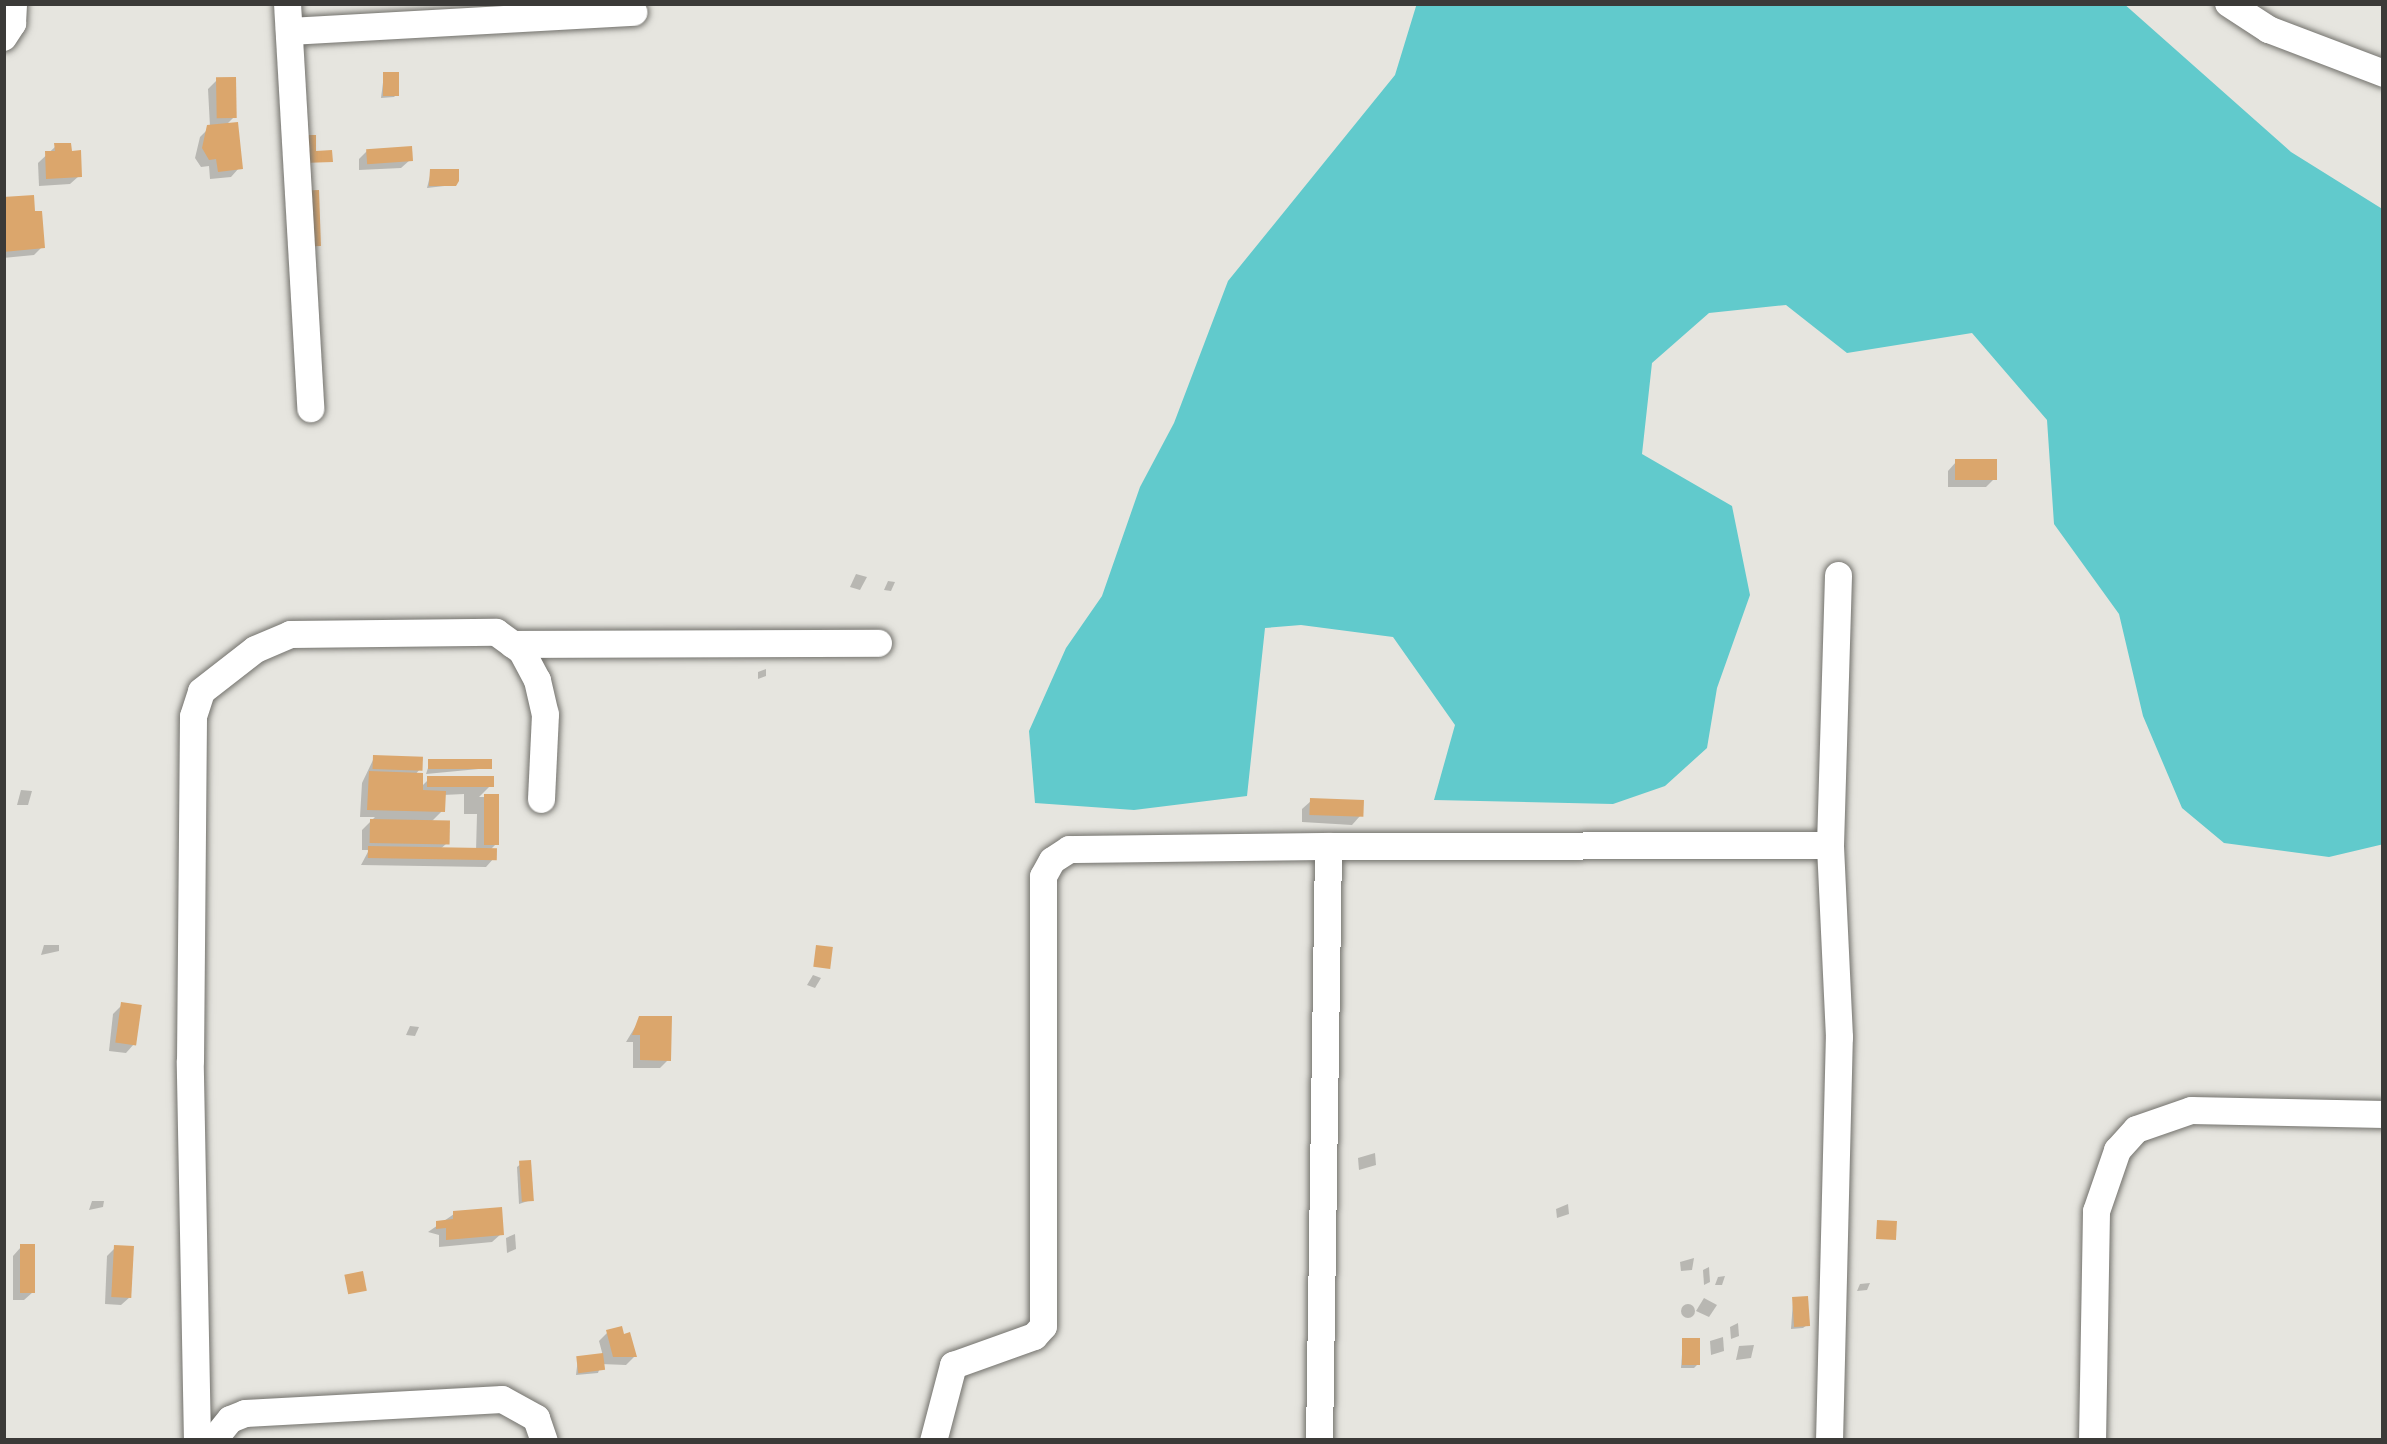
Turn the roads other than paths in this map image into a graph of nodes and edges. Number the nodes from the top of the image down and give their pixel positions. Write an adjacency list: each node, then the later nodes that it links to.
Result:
1 (13, 3): 5 (street)
2 (2228, 3): 6 (street)
3 (633, 12): 4 (street)
4 (288, 17): 7 (street)
5 (3, 37)
6 (2384, 73)
7 (310, 408)
8 (1838, 575): 12 (street)
9 (878, 643): 10 (street)
10 (512, 644): 11 (street); 15 (street)
11 (541, 799)
12 (1830, 845): 13 (street); 20 (street)
13 (1328, 846): 18 (street); 19 (street)
14 (2384, 1114): 21 (street)
15 (197, 1441)
16 (212, 1441): 17 (street)
17 (544, 1441)
18 (933, 1441)
19 (1319, 1441)
20 (1829, 1441)
21 (2092, 1441)

